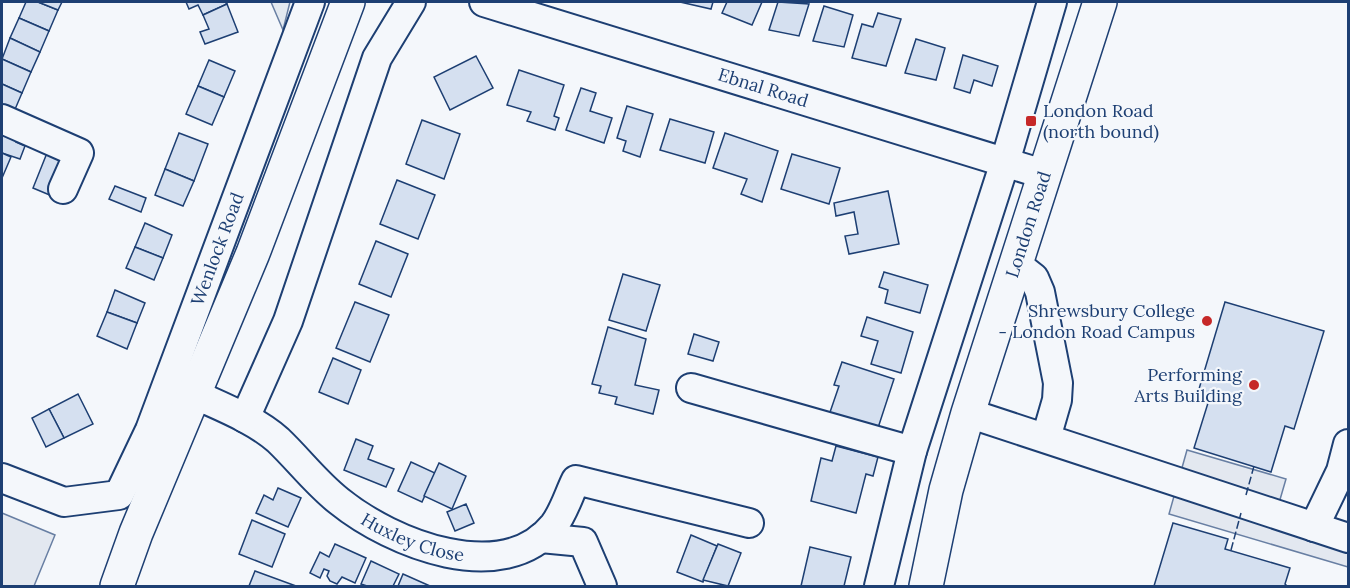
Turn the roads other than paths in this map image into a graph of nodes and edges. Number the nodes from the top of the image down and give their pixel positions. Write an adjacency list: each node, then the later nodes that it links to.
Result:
1 (310, 2): 19 (street, Wenlock Road)
2 (411, 2): 15 (street)
3 (484, 2): 8 (street, Ebnal Road)
4 (1052, 2): 8 (street)
5 (1100, 2): 9 (main road, London Road)
6 (340, 5): 13 (main road, Wenlock Road)
7 (2, 119): 10 (street)
8 (1005, 162): 9 (street, Ebnal Road); 18 (street)
9 (1043, 174): 11 (main road, London Road)
10 (63, 189)
11 (1015, 263): 14 (main road, London Road); 16 (street)
12 (691, 388): 18 (street)
13 (194, 394): 15 (street); 24 (main road, Wenlock Road)
14 (968, 413): 16 (street); 27 (main road, London Road)
15 (245, 418): 22 (street, Huxley Close)
16 (1046, 438): 21 (street)
17 (1348, 444): 21 (street)
18 (912, 451): 26 (street)
19 (2, 478)
20 (749, 523): 22 (street, Huxley Close)
21 (1314, 528): 23 (street)
22 (541, 538): 25 (street)
23 (1348, 538)
24 (117, 586)
25 (602, 586)
26 (879, 586)
27 (926, 586)

